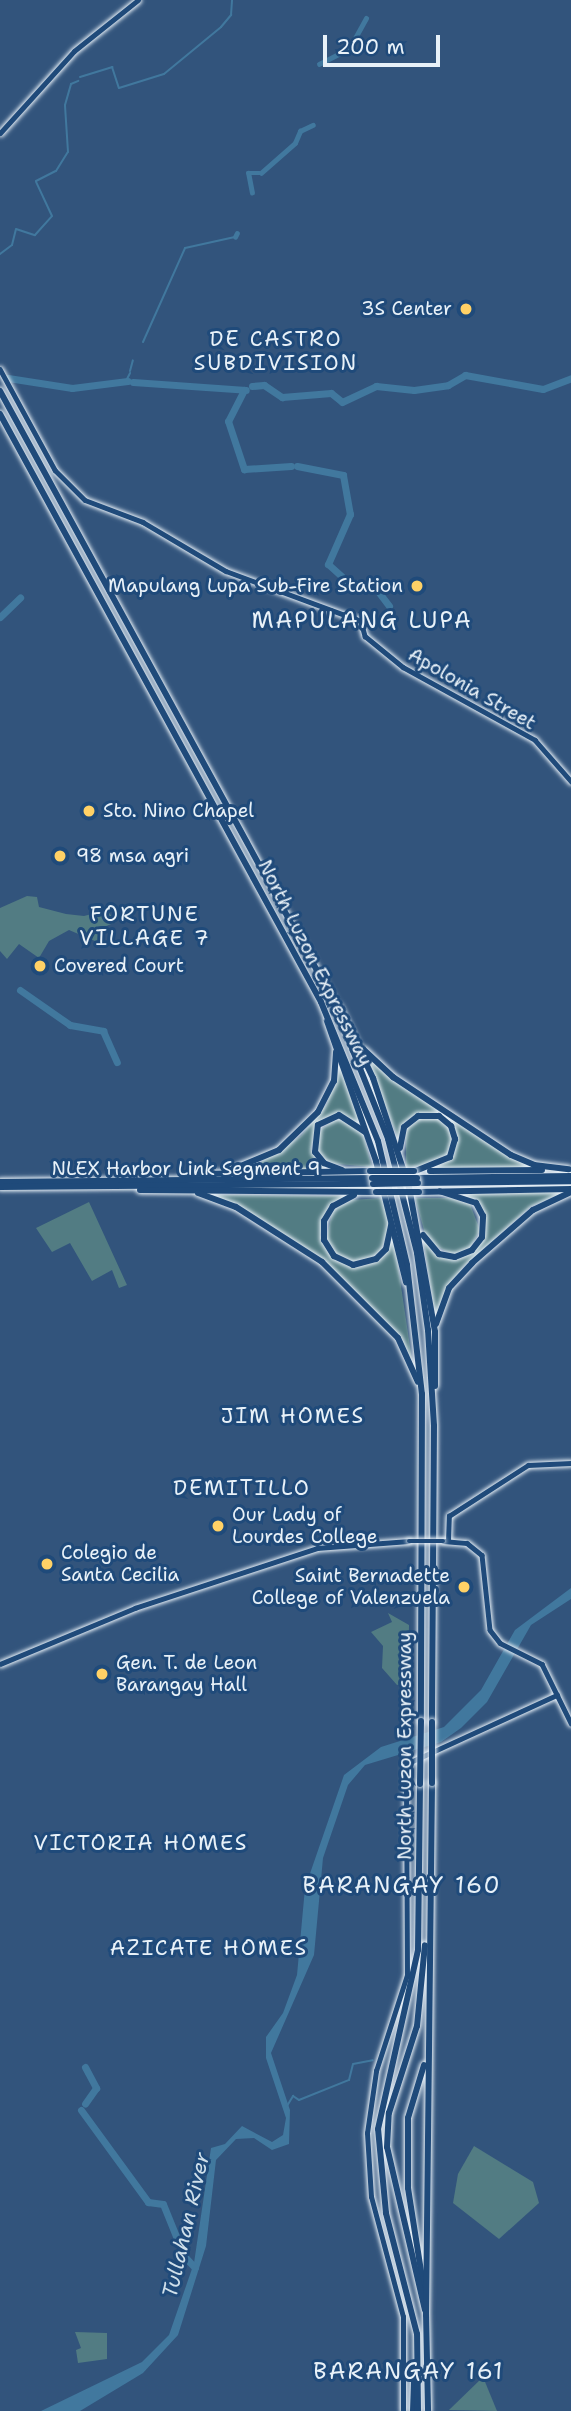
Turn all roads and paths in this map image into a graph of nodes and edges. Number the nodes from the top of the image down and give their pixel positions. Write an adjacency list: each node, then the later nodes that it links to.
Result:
1 (138, 0): 2 (main road)
2 (0, 133)
3 (0, 369): 6 (main road, Apolonia Street)
4 (0, 391): 7 (highway, North Luzon Expressway)
5 (0, 414): 8 (highway, North Luzon Expressway)
6 (571, 781)
7 (332, 998): 10 (highway); 31 (highway, North Luzon Expressway)
8 (321, 1002): 9 (highway); 28 (highway, North Luzon Expressway)
9 (332, 1034): 11 (highway); 14 (highway)
10 (357, 1040): 12 (highway); 13 (highway)
11 (369, 1140): 17 (highway); 26 (highway)
12 (401, 1160): 15 (highway); 27 (highway)
13 (570, 1171): 15 (highway)
14 (215, 1173): 16 (highway); 17 (highway)
15 (416, 1175): 17 (highway, bridge); 17 (highway, bridge); 18 (highway)
16 (112, 1178): 17 (highway, NLEX Harbor Link Segment 9); 19 (highway, NLEX Harbor Link Segment 9)
17 (371, 1178): 20 (highway, NLEX Harbor Link Segment 9)
18 (571, 1181)
19 (0, 1182)
20 (94, 1187): 21 (highway, NLEX Harbor Link Segment 9); 25 (highway)
21 (0, 1188)
22 (571, 1190): 23 (highway); 29 (highway)
23 (440, 1191): 24 (highway, bridge); 27 (highway)
24 (375, 1192): 25 (highway); 26 (highway)
25 (198, 1193): 30 (highway)
26 (390, 1209): 28 (highway)
27 (418, 1223): 29 (highway)
28 (413, 1307): 30 (highway, North Luzon Expressway)
29 (435, 1332): 31 (highway)
30 (422, 1394): 40 (highway, North Luzon Expressway, bridge)
31 (433, 1405): 37 (highway, North Luzon Expressway, bridge)
32 (571, 1463): 33 (main road)
33 (446, 1541): 34 (main road, bridge); 35 (main road)
34 (0, 1664)
35 (557, 1695): 36 (main road); 41 (main road)
36 (571, 1723)
37 (430, 1908): 38 (highway, North Luzon Expressway); 39 (highway, North Luzon Expressway)
38 (427, 2057): 39 (highway, North Luzon Expressway); 39 (highway, North Luzon Expressway)
39 (426, 2315): 44 (highway, North Luzon Expressway)
40 (417, 2334): 42 (highway); 43 (highway, North Luzon Expressway)
41 (403, 2411)
42 (413, 2411)
43 (418, 2411)
44 (428, 2411)

